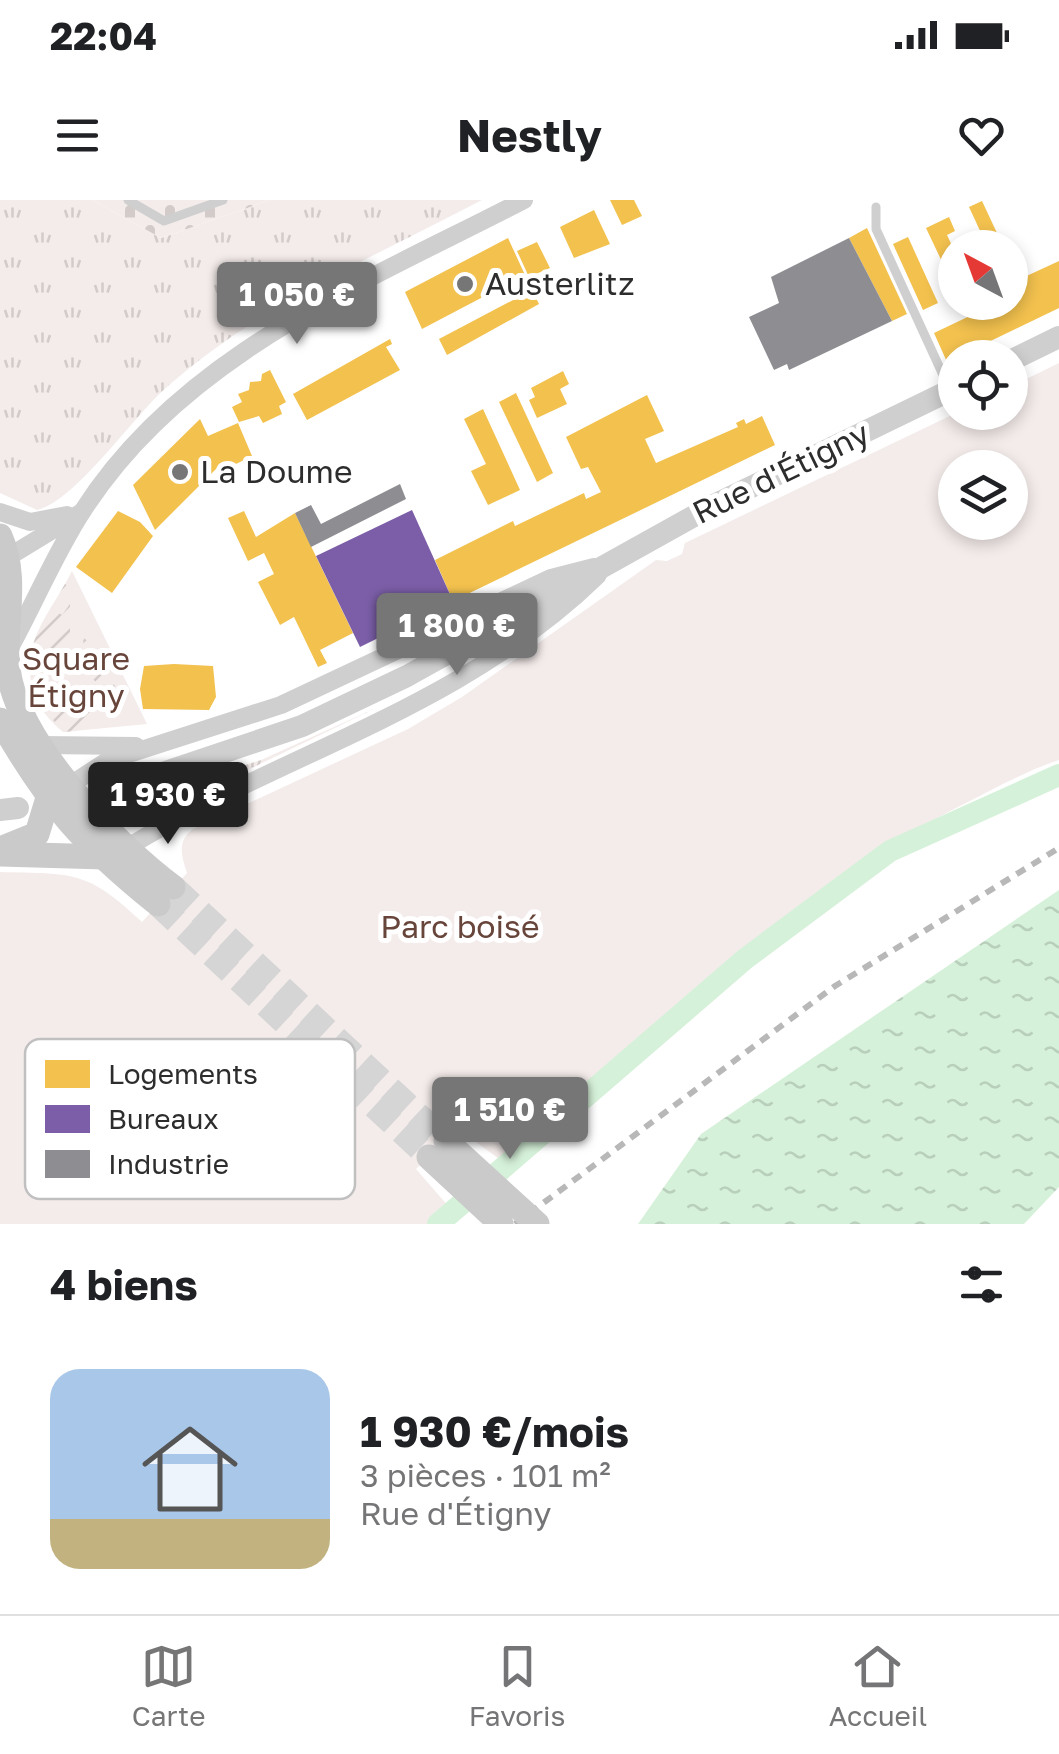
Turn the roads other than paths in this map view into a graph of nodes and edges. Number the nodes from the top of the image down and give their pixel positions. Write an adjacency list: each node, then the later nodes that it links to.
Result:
1 (128, 200): 2 (lane)
2 (224, 200)
3 (524, 200): 10 (street)
4 (876, 206): 7 (lane)
5 (1059, 338): 6 (street)
6 (1028, 353)
7 (938, 358)
8 (938, 396): 12 (street, Rue d'Étigny)
9 (0, 512): 10 (street)
10 (82, 512): 11 (street); 13 (street)
11 (3, 552): 13 (main road)
12 (609, 564): 15 (street, Rue d'Étigny); 17 (street); 19 (street, Rue d'Étigny)
13 (8, 651): 16 (main road)
14 (0, 720): 16 (main road)
15 (152, 746): 16 (street, Rue d'Étigny); 18 (street, Rue d'Étigny)
16 (19, 748): 18 (main road)
17 (109, 791)
18 (59, 792): 20 (main road); 21 (main road); 22 (main road)
19 (162, 826): 20 (street, Rue d'Étigny); 23 (street)
20 (128, 846): 22 (main road); 23 (main road)
21 (0, 852): 22 (main road)
22 (100, 858): 23 (main road)
23 (162, 888)
24 (501, 1224): 25 (main road, bridge)
25 (536, 1224)

